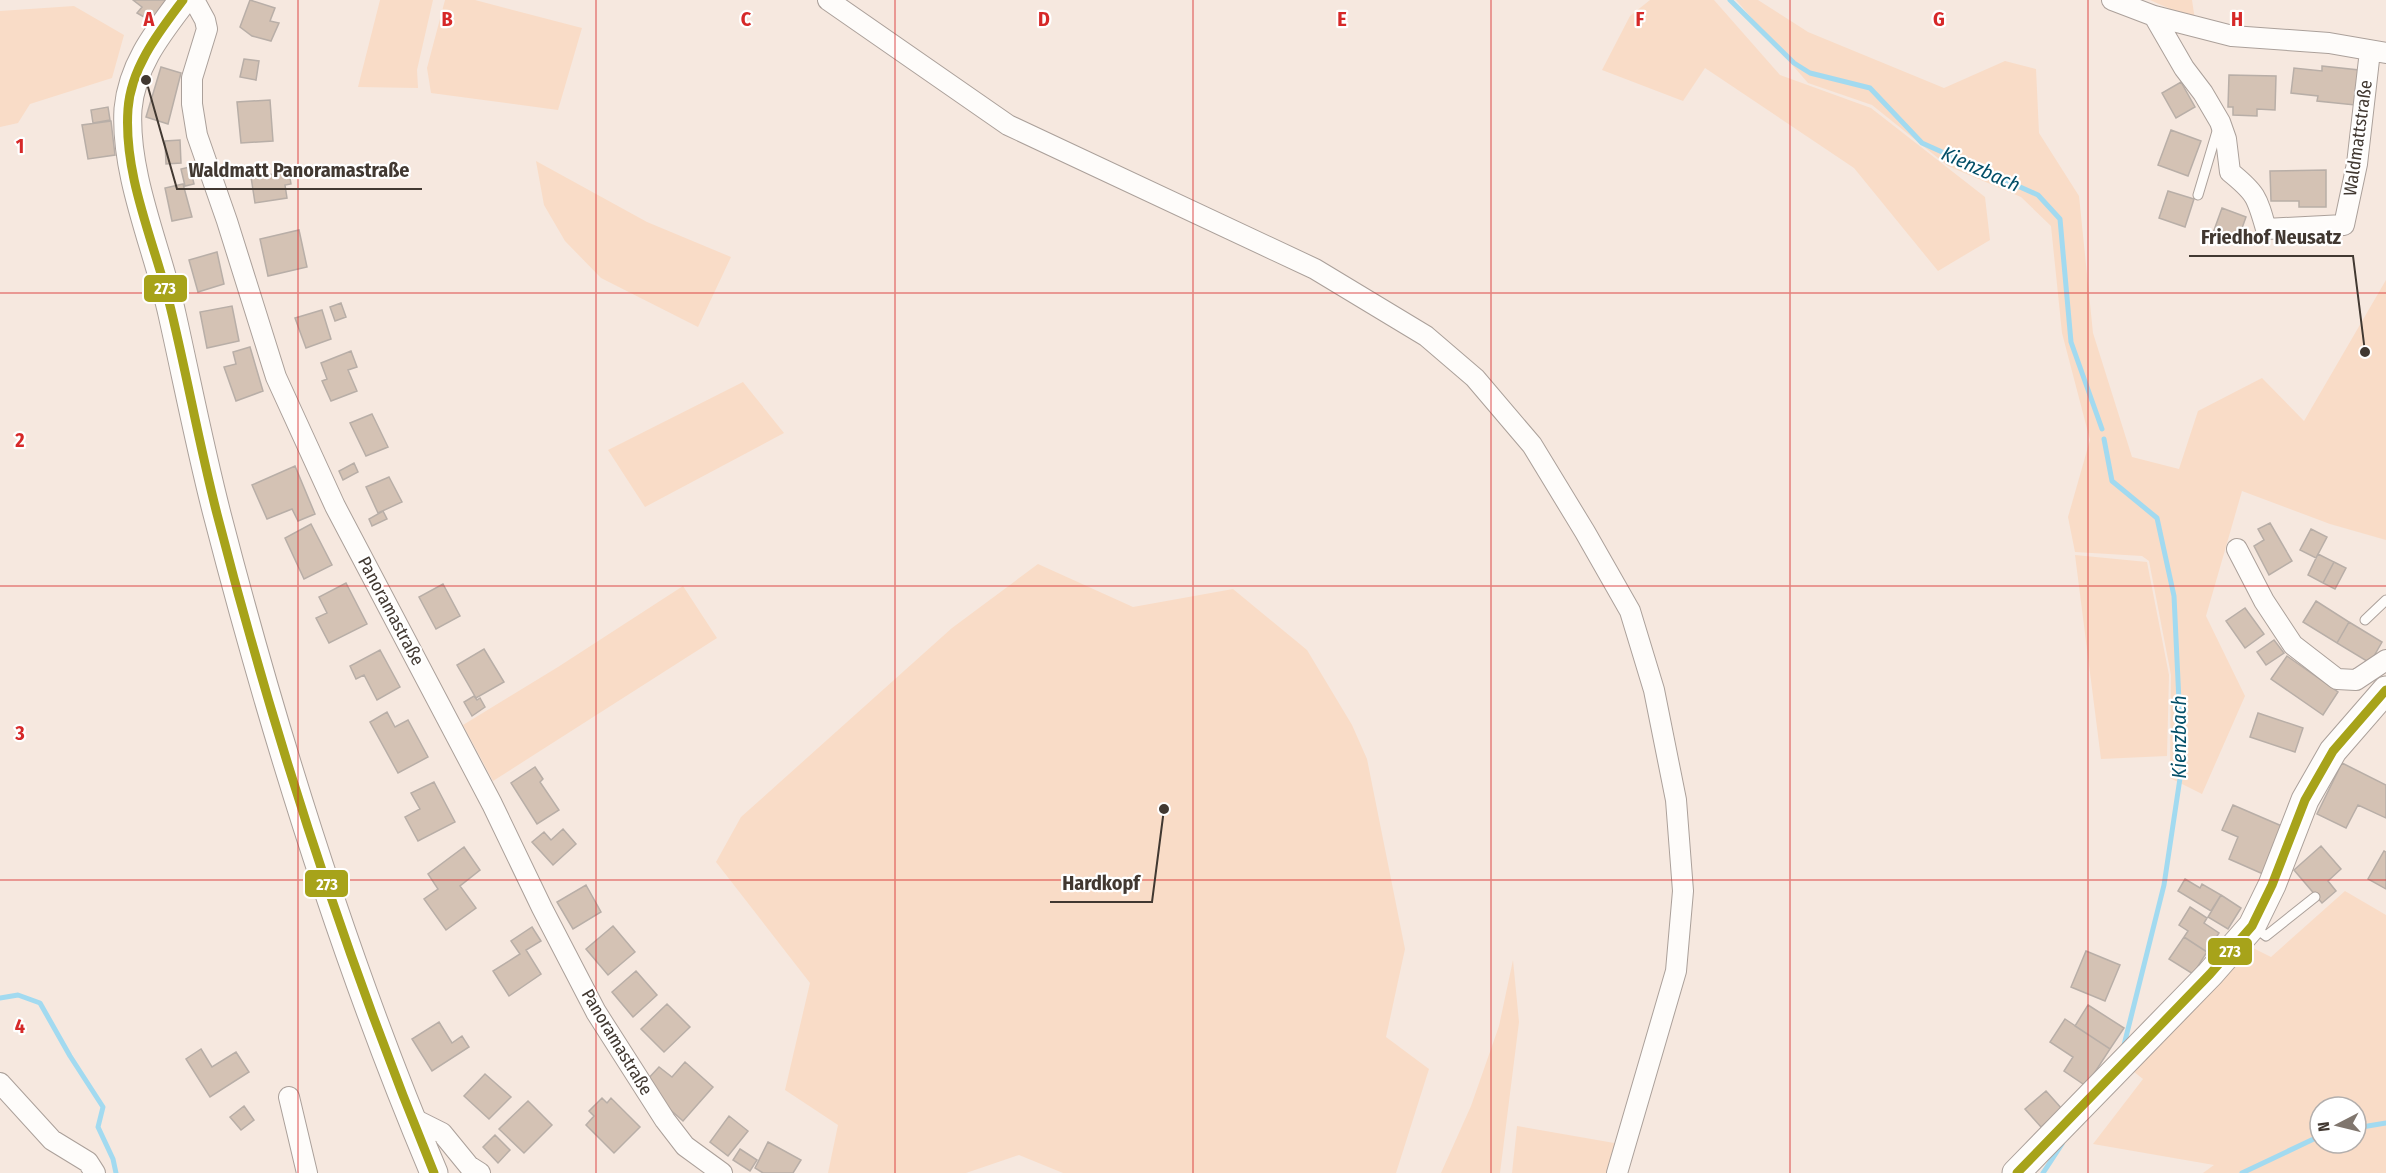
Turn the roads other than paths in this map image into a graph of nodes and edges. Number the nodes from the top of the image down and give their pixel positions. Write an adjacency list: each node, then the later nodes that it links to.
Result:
1 (183, 0): 18 (street)
2 (194, 0): 23 (street, Panoramastraße)
3 (828, 0): 24 (street)
4 (2112, 0): 5 (street, Waldmattstraße)
5 (2154, 16): 6 (street, Waldmattstraße); 7 (street, Waldmattstraße)
6 (2378, 52): 7 (street, Waldmattstraße)
7 (2220, 122): 8 (lane)
8 (2198, 195)
9 (2237, 549): 12 (street)
10 (2386, 600): 11 (lane)
11 (2365, 620)
12 (2386, 660)
13 (2386, 690): 15 (street)
14 (2315, 897): 15 (lane)
15 (2252, 926): 25 (street)
16 (0, 1083): 19 (street)
17 (289, 1097): 20 (street)
18 (410, 1117): 21 (street); 22 (street)
19 (95, 1173)
20 (307, 1173)
21 (434, 1173)
22 (480, 1173)
23 (722, 1173)
24 (1617, 1173)
25 (2016, 1173)

